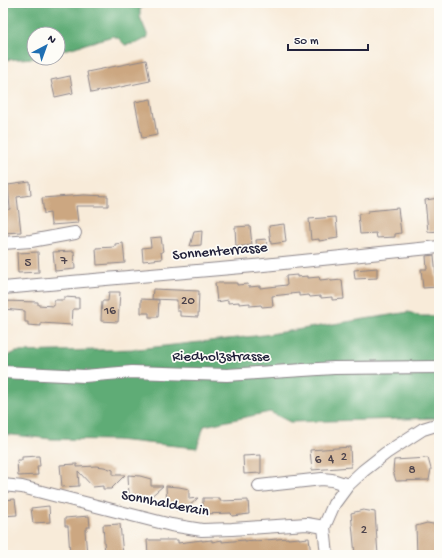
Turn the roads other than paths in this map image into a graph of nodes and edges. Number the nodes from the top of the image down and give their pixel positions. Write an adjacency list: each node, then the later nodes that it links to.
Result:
1 (75, 233): 2 (street)
2 (3, 243)
3 (439, 247): 4 (street, Sonnenterrasse)
4 (3, 288)
5 (439, 367): 6 (street, Riedholzstrasse)
6 (3, 372)
7 (439, 424): 9 (street)
8 (3, 485): 11 (street, Sonnhalderain)
9 (348, 485): 10 (street); 11 (street)
10 (259, 486)
11 (324, 527): 12 (street)
12 (327, 555)

